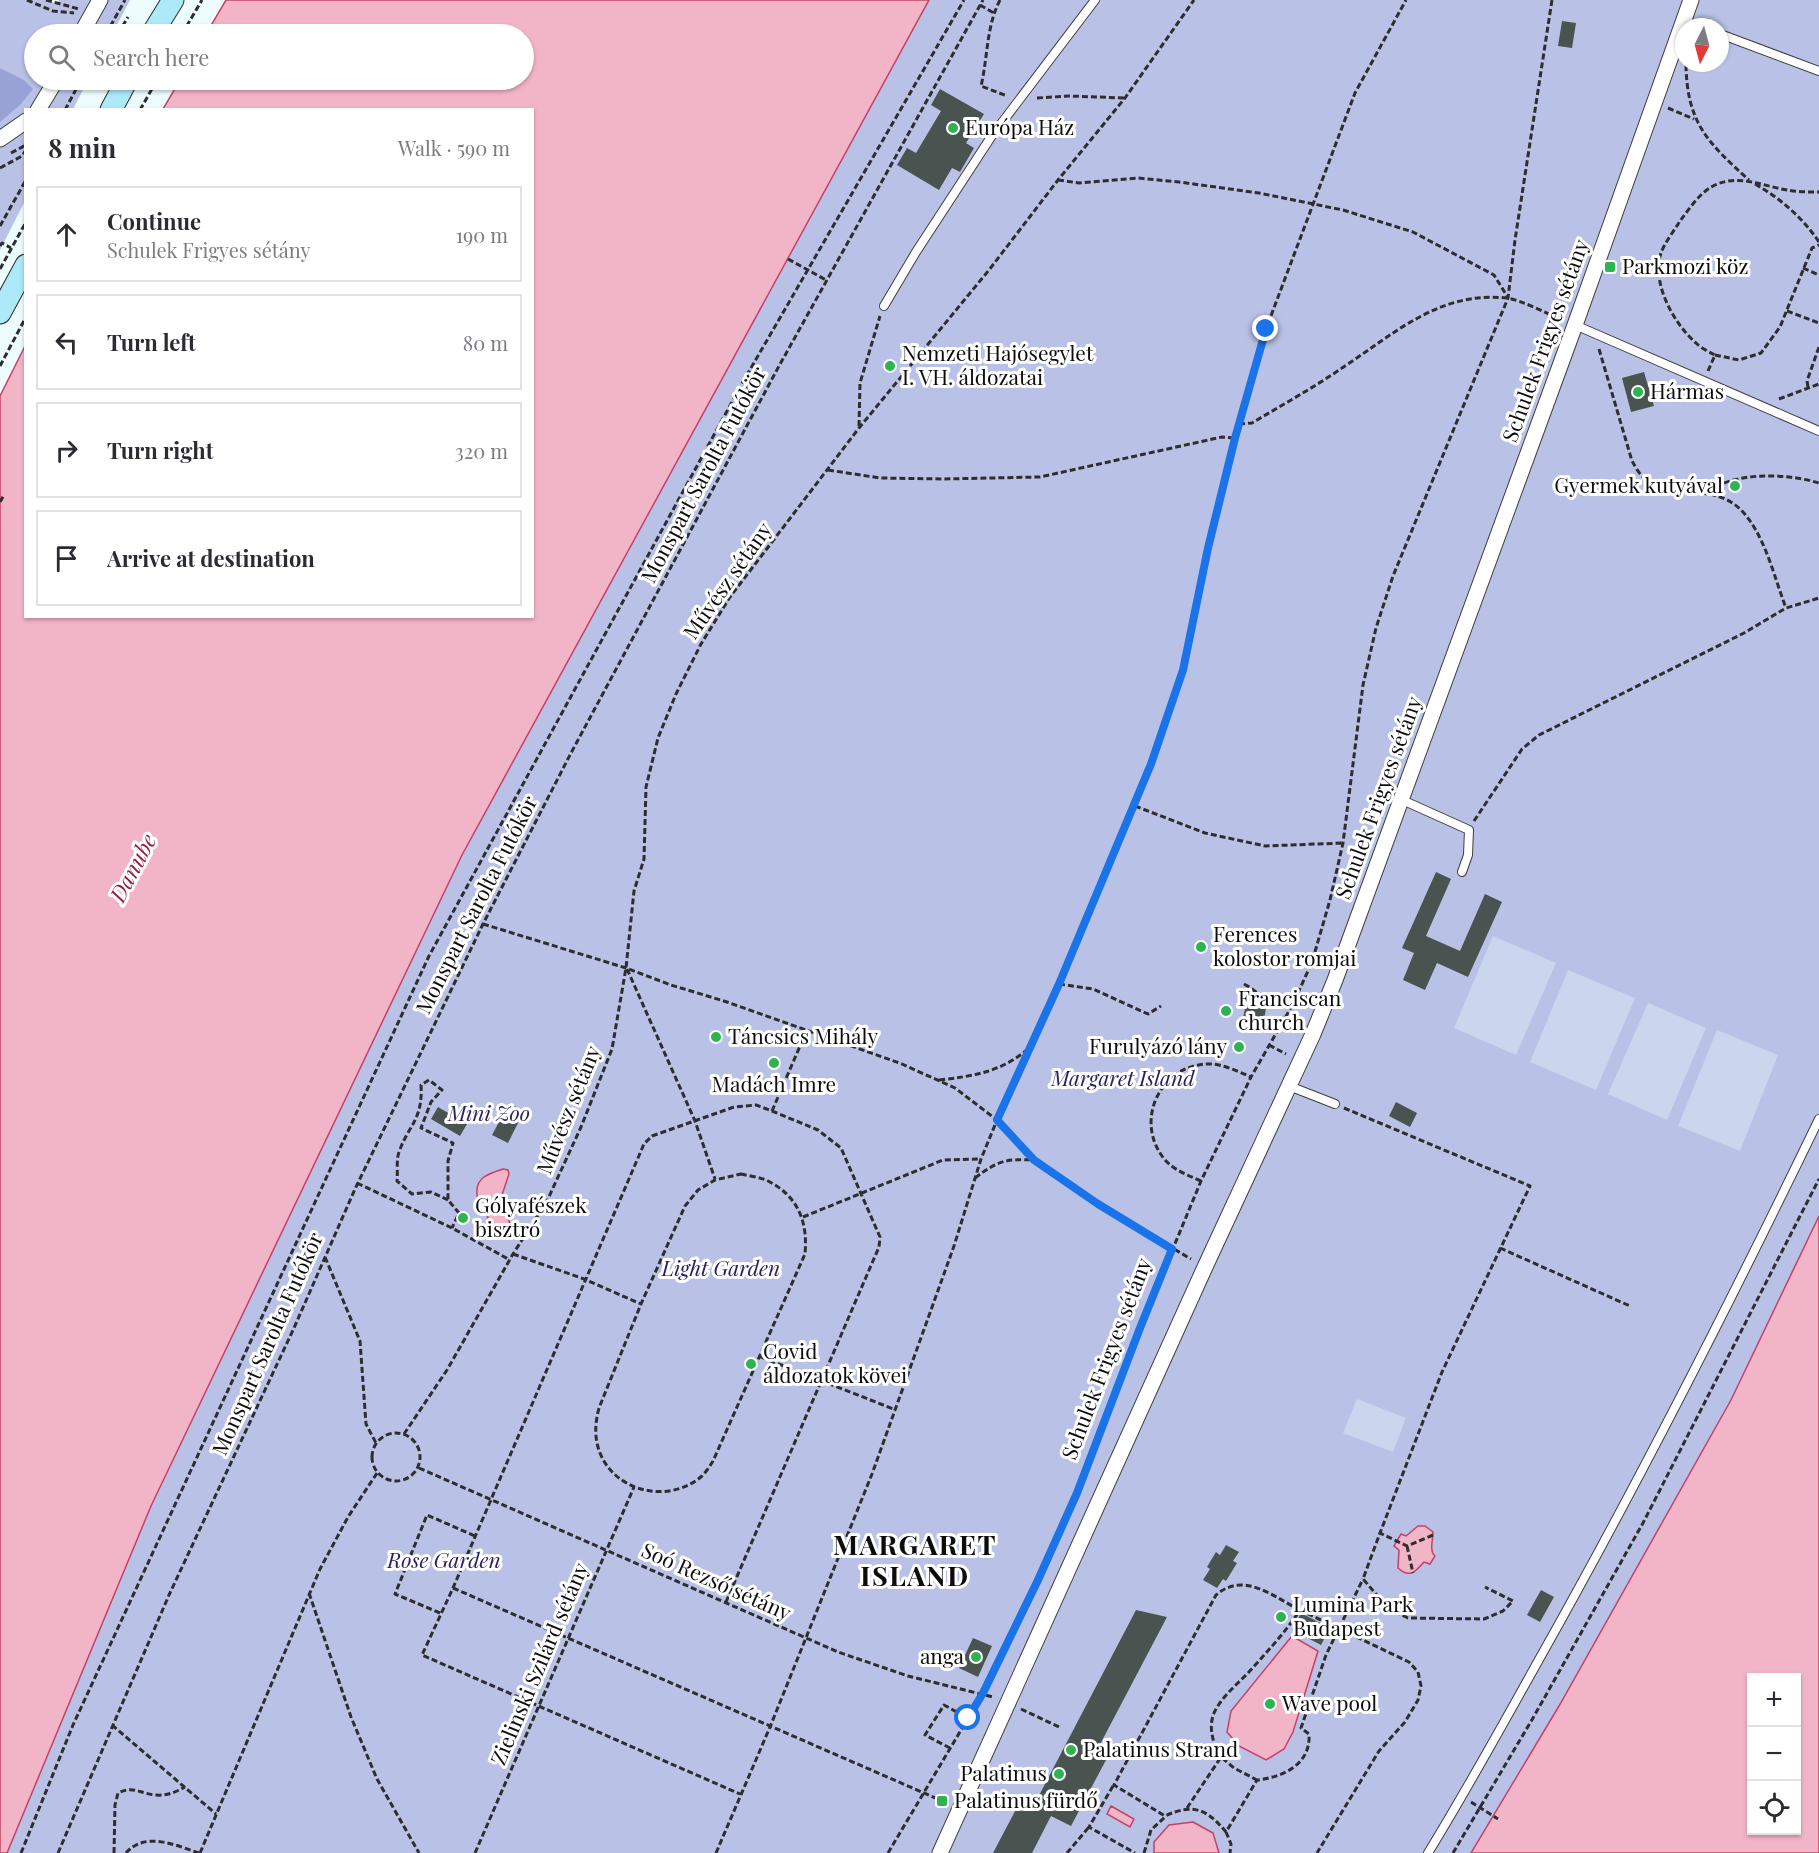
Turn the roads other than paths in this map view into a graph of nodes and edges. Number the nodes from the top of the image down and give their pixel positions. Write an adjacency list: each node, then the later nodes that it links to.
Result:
1 (100, 0): 6 (street)
2 (173, 0): 7 (main road)
3 (1095, 0): 18 (lane)
4 (1691, 0): 5 (street, Schulek Frigyes sétány)
5 (1684, 18)
6 (87, 24)
7 (158, 24)
8 (1729, 37): 10 (lane)
9 (1675, 43): 20 (street, Schulek Frigyes sétány)
10 (1819, 71)
11 (50, 90): 13 (street)
12 (122, 90): 14 (main road)
13 (39, 108)
14 (112, 108)
15 (24, 122): 16 (street)
16 (0, 139)
17 (22, 259): 19 (main road)
18 (884, 306)
19 (0, 313)
20 (1575, 325): 21 (lane); 22 (street, Schulek Frigyes sétány)
21 (1819, 431)
22 (1400, 799): 23 (lane); 24 (street, Schulek Frigyes sétány)
23 (1462, 872)
24 (1288, 1086): 25 (lane); 27 (street, Schulek Frigyes sétány)
25 (1335, 1104)
26 (1819, 1119): 28 (lane)
27 (940, 1853)
28 (1428, 1853)

